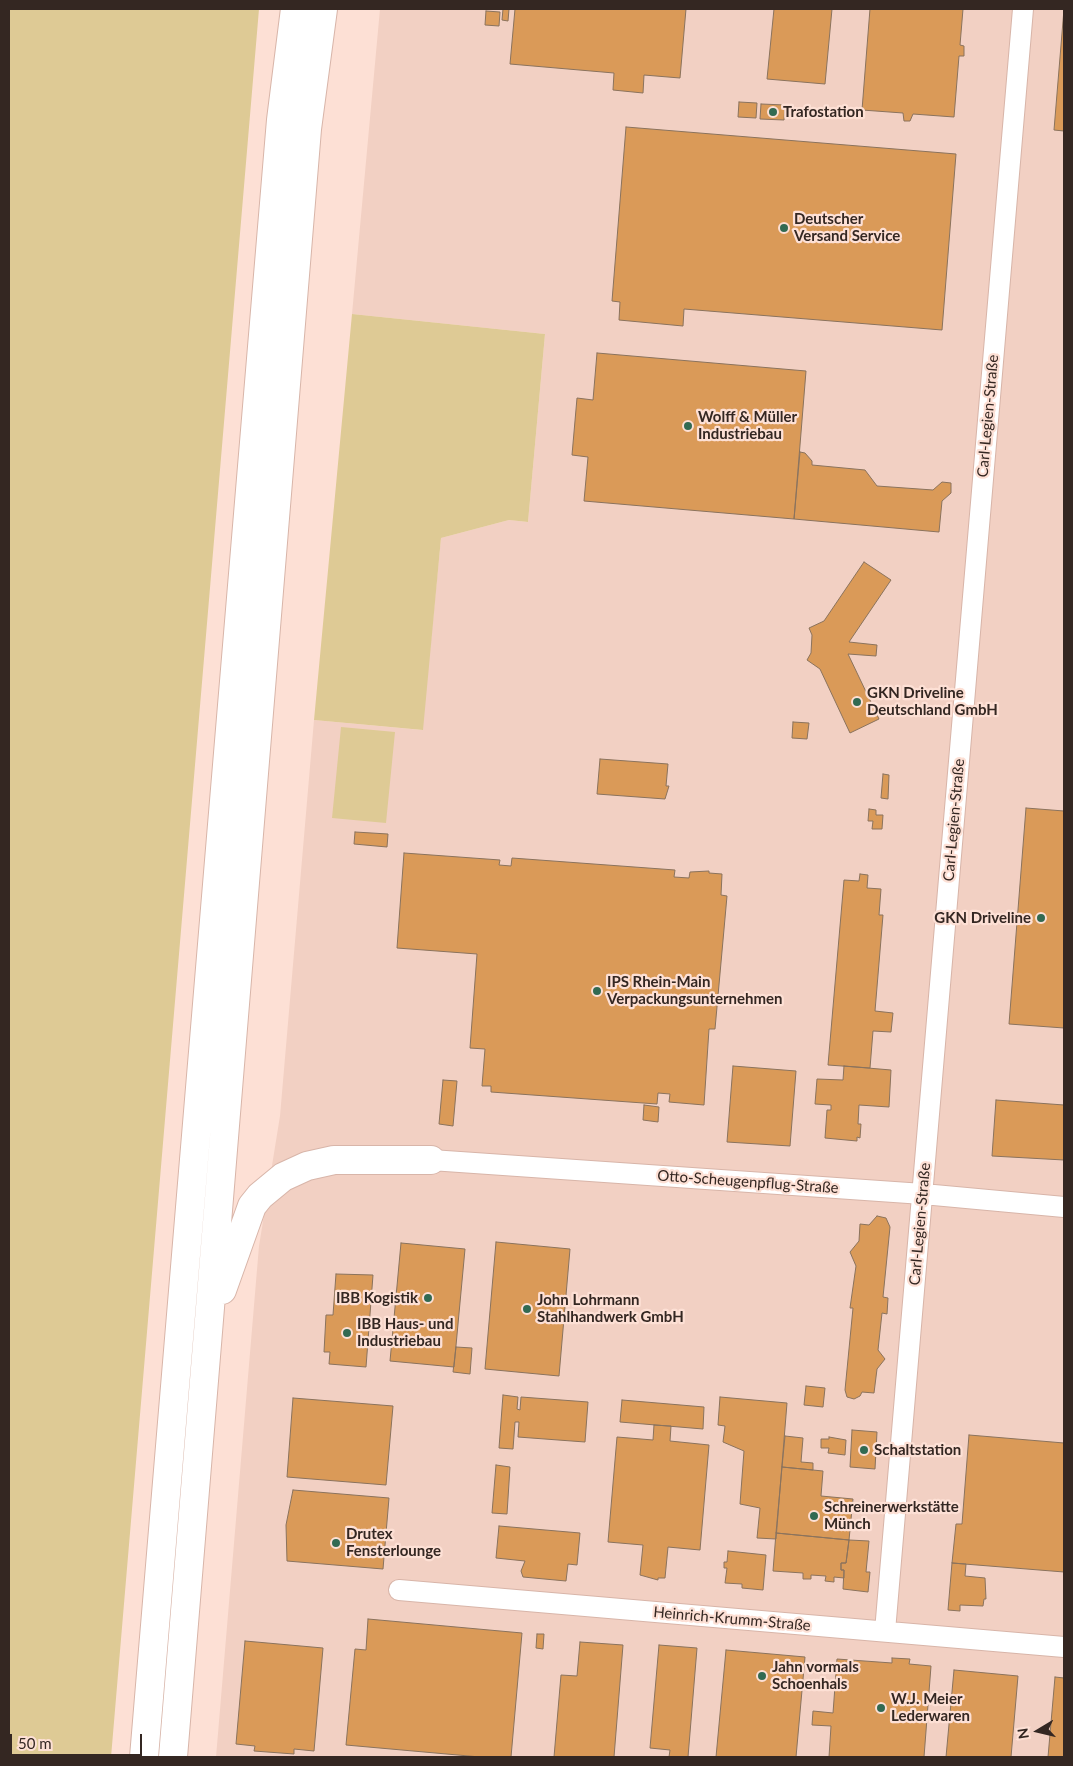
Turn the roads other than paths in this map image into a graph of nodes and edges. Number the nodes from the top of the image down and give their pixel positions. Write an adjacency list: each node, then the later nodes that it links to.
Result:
1 (295, 9): 11 (main road)
2 (323, 9): 7 (main road)
3 (1023, 9): 5 (street, Carl-Legien-Straße)
4 (431, 1160): 5 (street, Otto-Scheugenpflug-Straße); 7 (main road)
5 (923, 1194): 6 (street, Otto-Scheugenpflug-Straße); 9 (street, Carl-Legien-Straße)
6 (1064, 1207)
7 (207, 1339): 12 (main road)
8 (399, 1590): 9 (street, Heinrich-Krumm-Straße)
9 (885, 1631): 10 (street, Heinrich-Krumm-Straße)
10 (1064, 1647)
11 (144, 1757)
12 (173, 1757)

